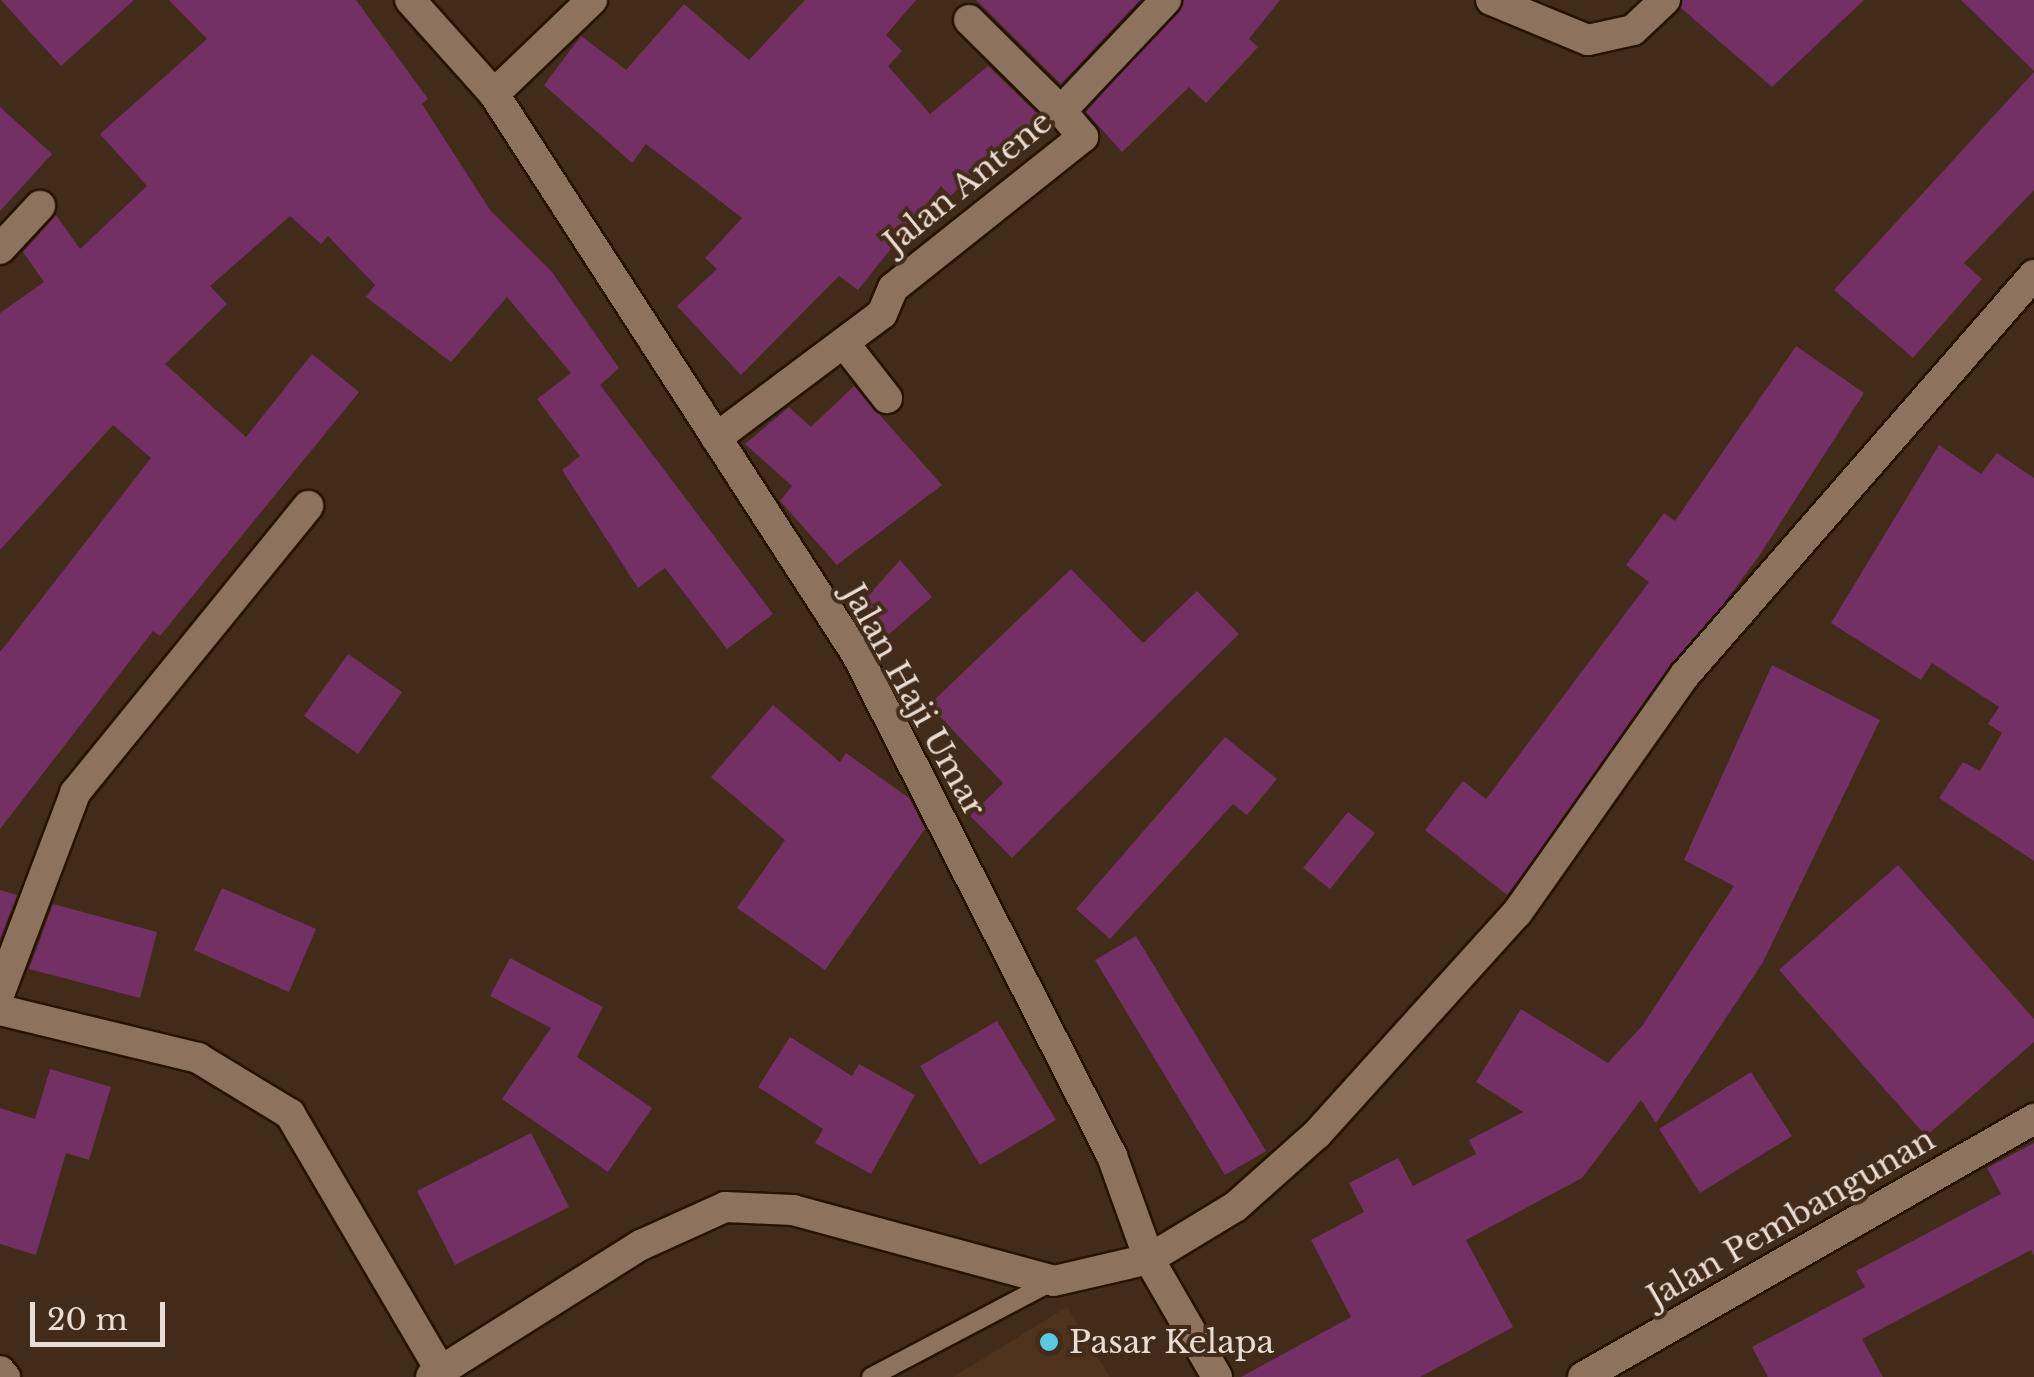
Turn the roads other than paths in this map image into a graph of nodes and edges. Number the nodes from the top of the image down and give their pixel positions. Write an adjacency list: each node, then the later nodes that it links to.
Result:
1 (410, 0): 7 (street, Jalan Haji Umar)
2 (592, 0): 7 (street)
3 (1166, 0): 8 (street, Jalan Antene)
4 (1491, 0): 5 (street)
5 (1665, 0)
6 (969, 20): 8 (street)
7 (494, 94): 14 (street, Jalan Haji Umar)
8 (1061, 111): 12 (street, Jalan Antene)
9 (40, 206): 10 (street)
10 (0, 249)
11 (2034, 275): 19 (street)
12 (844, 343): 13 (street); 14 (street, Jalan Antene)
13 (887, 398)
14 (716, 438): 19 (street, Jalan Haji Umar)
15 (308, 506): 16 (street)
16 (0, 992)
17 (0, 1010): 22 (street)
18 (2034, 1119): 26 (street, Jalan Pembangunan)
19 (1149, 1259): 20 (street); 25 (street, Jalan Haji Umar)
20 (1054, 1281): 22 (street); 24 (lane)
21 (0, 1371): 23 (street)
22 (438, 1375)
23 (5, 1377)
24 (870, 1377)
25 (1217, 1377)
26 (1584, 1377)

